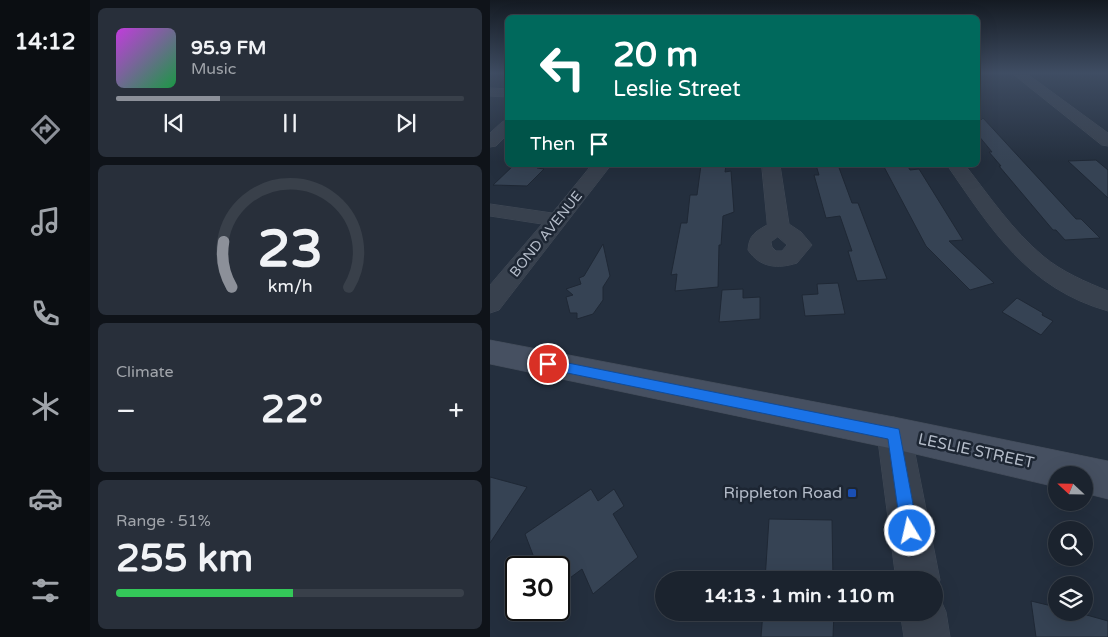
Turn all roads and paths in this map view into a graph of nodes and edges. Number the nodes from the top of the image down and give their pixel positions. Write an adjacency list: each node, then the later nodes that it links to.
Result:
1 (1057, 103): 3 (street)
2 (505, 129): 4 (street)
3 (1108, 141)
4 (490, 142)
5 (600, 167): 9 (street, BOND AVENUE)
6 (772, 167): 10 (street)
7 (957, 167): 11 (street)
8 (490, 210): 9 (street)
9 (558, 220): 12 (street, BOND AVENUE)
10 (778, 227)
11 (1108, 302)
12 (490, 303)
13 (490, 352): 14 (main road, LESLIE STREET)
14 (894, 433): 15 (main road, LESLIE STREET); 16 (street)
15 (1108, 480)
16 (917, 571)
17 (924, 621): 18 (street)
18 (927, 637)

